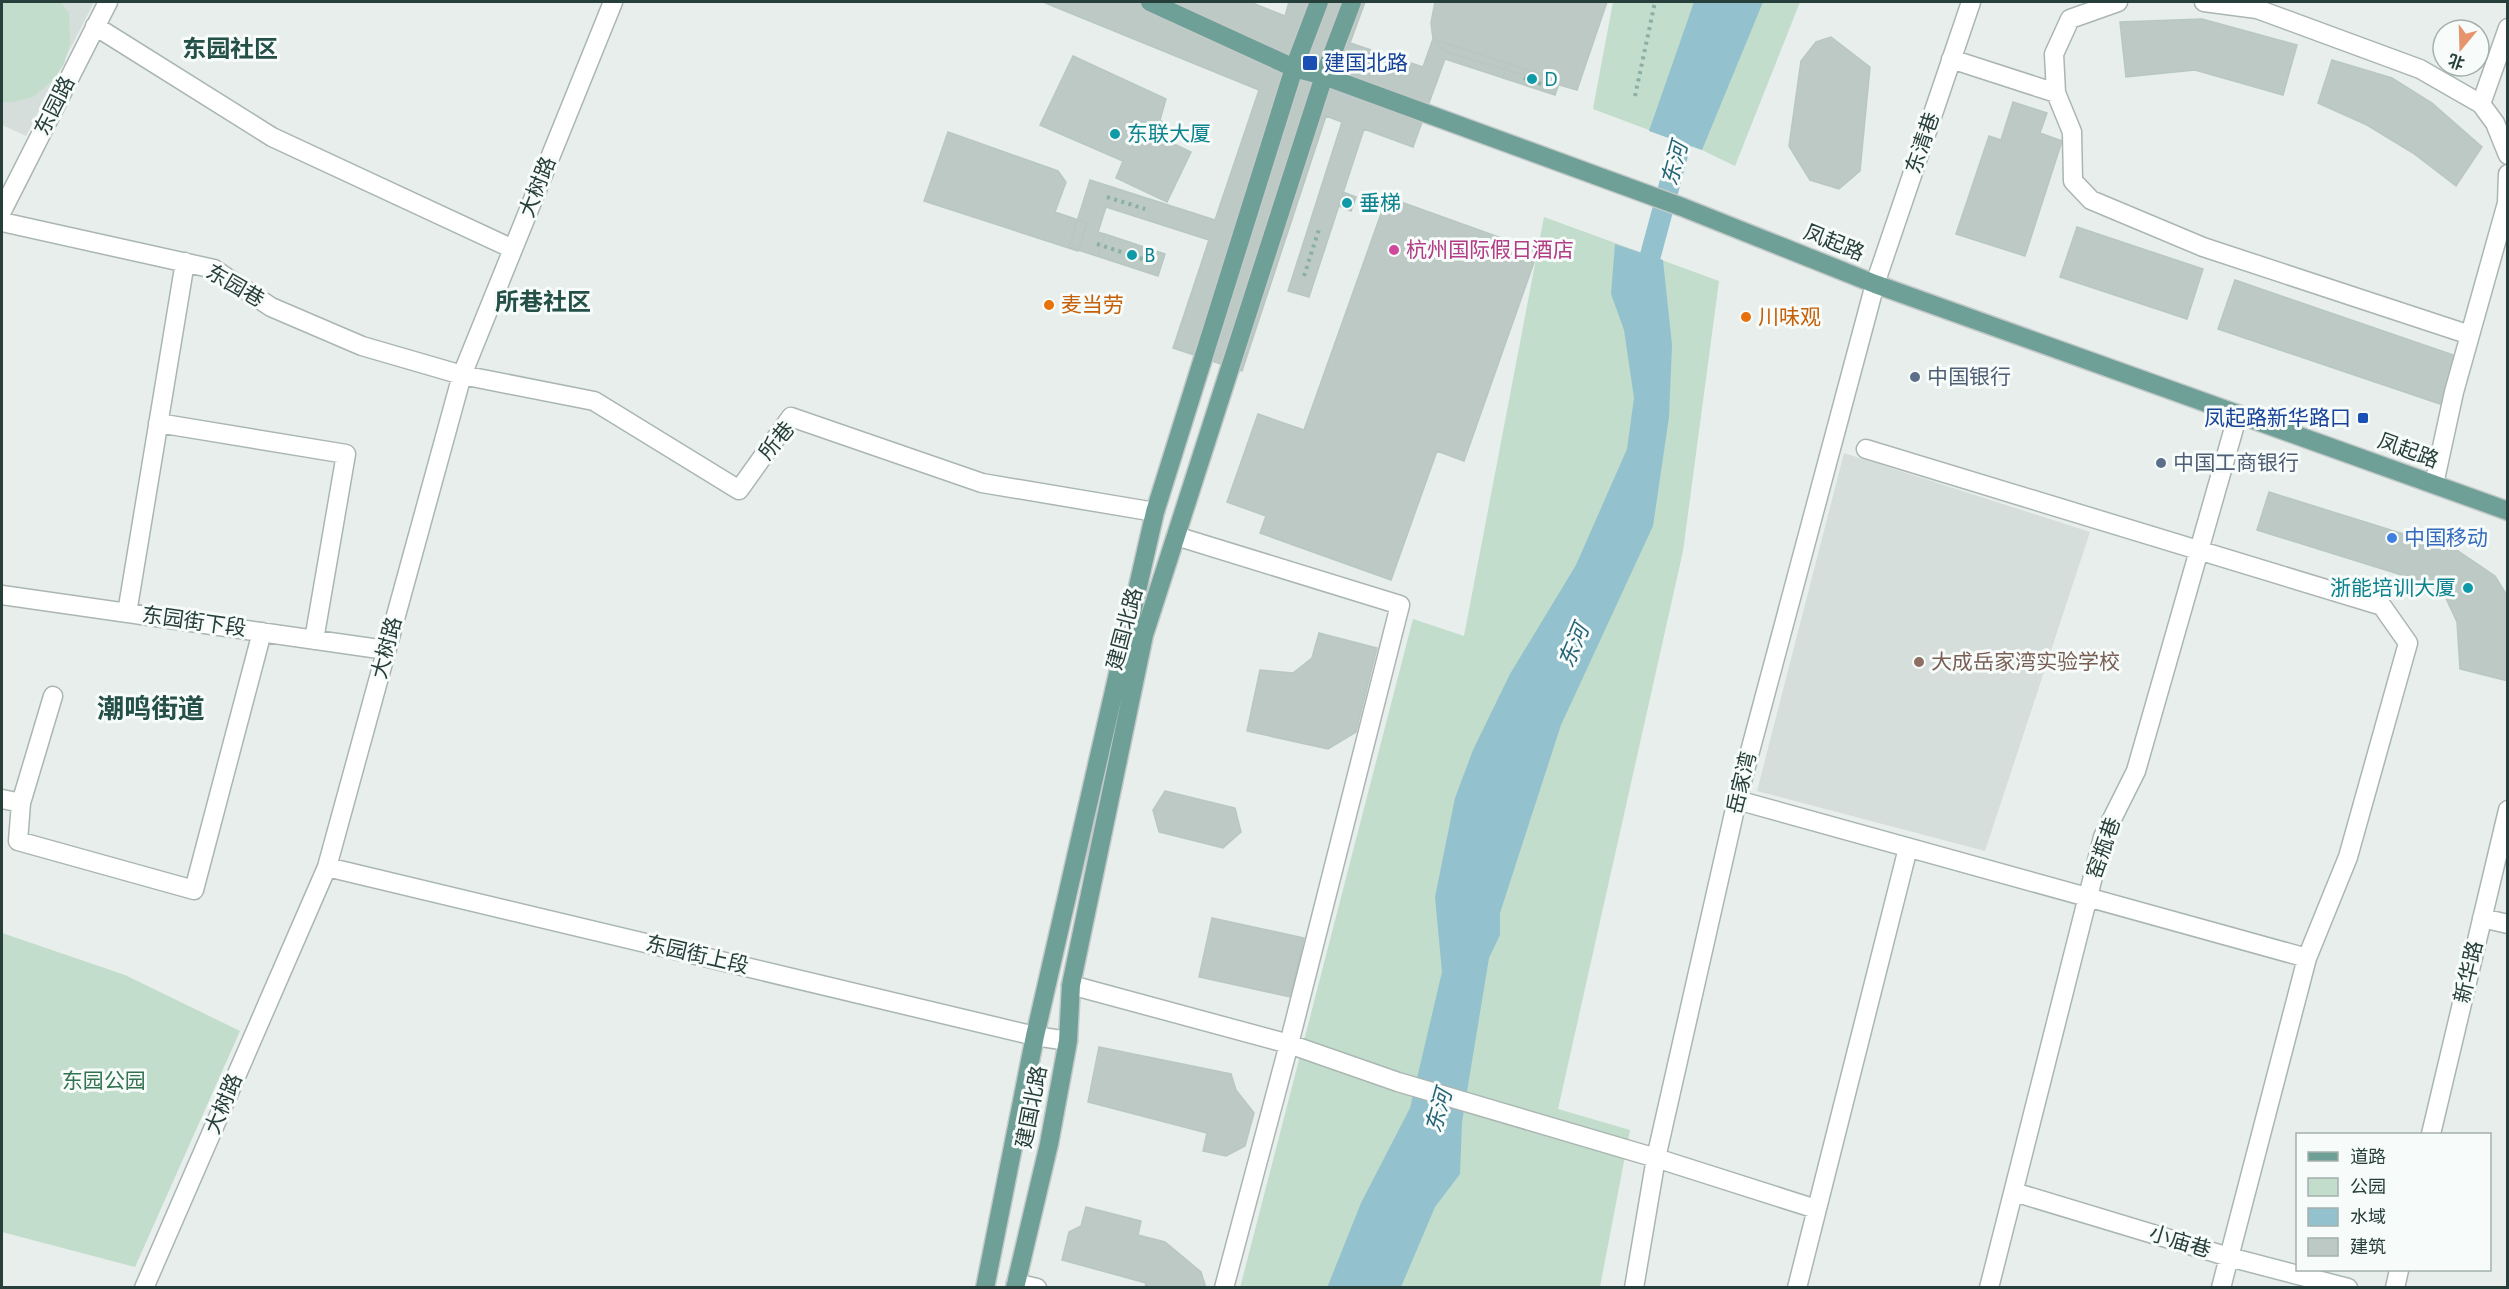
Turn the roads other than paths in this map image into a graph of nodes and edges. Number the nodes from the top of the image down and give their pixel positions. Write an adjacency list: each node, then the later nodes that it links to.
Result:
1 (108, 2): 9 (street, 东园路)
2 (613, 2): 21 (street, 大树路)
3 (1150, 2): 12 (main road, 凤起路)
4 (1319, 2): 12 (main road, 建国北路)
5 (1352, 2): 13 (main road, 建国北路)
6 (1971, 2): 11 (street, 东清巷)
7 (2118, 2): 14 (street)
8 (2204, 2): 15 (street)
9 (95, 26): 19 (street, 东园路); 21 (street)
10 (2508, 28): 15 (street)
11 (1951, 59): 14 (street); 23 (street, 东清巷)
12 (1294, 68): 13 (main road, 凤起路); 31 (main road, 建国北路)
13 (1324, 76): 23 (main road, 凤起路); 32 (main road, 建国北路)
14 (2056, 93): 24 (street)
15 (2481, 104): 16 (street)
16 (2508, 154)
17 (2508, 174): 18 (street)
18 (2507, 203): 24 (street)
19 (2, 211)
20 (2, 222): 22 (street, 东园巷)
21 (513, 249): 25 (street, 大树路)
22 (185, 262): 25 (street, 东园巷); 27 (street)
23 (1875, 284): 26 (main road, 凤起路); 41 (street, 岳家湾)
24 (2470, 335): 29 (street)
25 (462, 375): 31 (street, 所巷); 38 (street, 大树路)
26 (2238, 414): 29 (main road, 凤起路); 33 (street, 窑瓶巷)
27 (158, 423): 35 (street); 37 (street)
28 (1866, 449): 33 (street)
29 (2434, 484): 30 (main road, 凤起路)
30 (2508, 511)
31 (1155, 512): 51 (main road, 建国北路)
32 (1176, 536): 50 (main road, 建国北路); 53 (street)
33 (2198, 550): 46 (street, 窑瓶巷); 49 (street)
34 (2, 595): 35 (street, 东园街下段)
35 (127, 613): 36 (street, 东园街下段)
36 (262, 632): 37 (street, 东园街下段); 42 (street)
37 (314, 640): 38 (street, 东园街下段)
38 (386, 650): 45 (street, 大树路)
39 (53, 696): 42 (street)
40 (2, 799): 42 (street)
41 (1737, 800): 44 (street); 55 (street, 岳家湾)
42 (21, 803)
43 (2508, 810): 47 (street, 新华路)
44 (1908, 848): 46 (street); 57 (street)
45 (327, 867): 51 (street, 东园街上段); 61 (street, 大树路)
46 (2088, 898): 49 (street); 56 (street, 窑瓶巷)
47 (2482, 918): 48 (street); 54 (street, 新华路)
48 (2508, 924)
49 (2307, 958): 58 (street)
50 (1071, 985): 52 (main road, 建国北路); 53 (street)
51 (1035, 1036): 52 (street, 东园街上段); 62 (main road, 建国北路)
52 (1068, 1041): 60 (main road, 建国北路)
53 (1289, 1044): 55 (street); 64 (street)
54 (2431, 1133)
55 (1656, 1158): 57 (street); 65 (street, 岳家湾)
56 (2014, 1192): 58 (street, 小庙巷); 67 (street, 窑瓶巷)
57 (1816, 1209): 66 (street)
58 (2229, 1257): 68 (street); 69 (street, 小庙巷)
59 (2399, 1271): 70 (street)
60 (1015, 1285): 63 (street)
61 (144, 1287)
62 (985, 1287)
63 (1037, 1287)
64 (1224, 1287)
65 (1634, 1287)
66 (1797, 1287)
67 (1989, 1287)
68 (2221, 1287)
69 (2348, 1287)
70 (2395, 1287)

